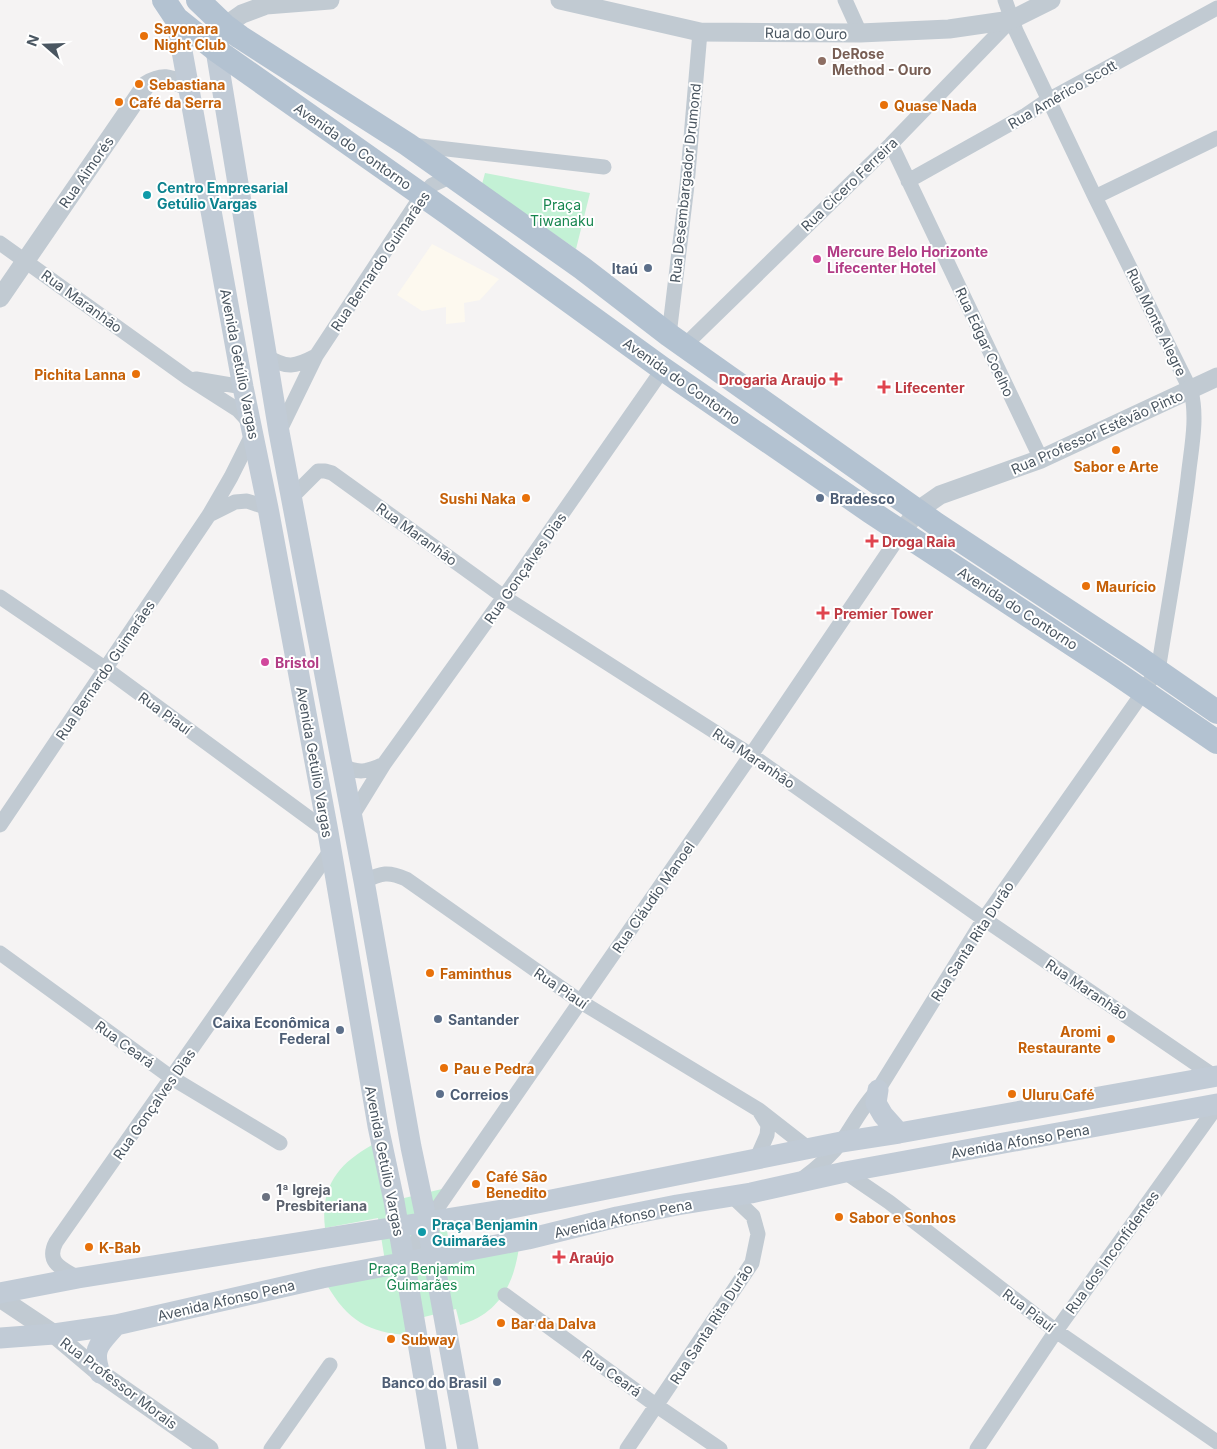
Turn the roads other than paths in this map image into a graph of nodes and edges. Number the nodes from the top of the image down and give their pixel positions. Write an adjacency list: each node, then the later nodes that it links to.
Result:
1 (198, 0): 10 (main road, Avenida do Contorno)
2 (330, 0): 10 (street)
3 (560, 0): 11 (street, Rua do Ouro)
4 (845, 0): 12 (street)
5 (1005, 0): 9 (street, Rua Monte Alegre)
6 (1051, 0): 9 (street, Rua do Ouro)
7 (1217, 8): 15 (street, Rua Américo Scott)
8 (170, 9): 13 (main road, Avenida do Contorno); 14 (main road, Avenida Getúlio Vargas)
9 (1011, 20): 12 (street, Rua do Ouro); 15 (street, Rua Monte Alegre); 18 (street, Rua Cícero Ferreira)
10 (225, 26): 13 (main road, Avenida Getúlio Vargas); 17 (main road, Avenida do Contorno)
11 (700, 32): 12 (street, Rua do Ouro); 27 (street, Rua Desembargador Drumond)
12 (860, 33)
13 (216, 50): 22 (main road, Avenida do Contorno); 28 (main road, Avenida Getúlio Vargas)
14 (189, 87): 25 (street, Rua Aimorés); 33 (main road, Avenida Getúlio Vargas)
15 (1048, 100): 21 (street, Rua Américo Scott); 23 (street, Rua Monte Alegre)
16 (1217, 138): 23 (street)
17 (407, 144): 19 (street); 20 (main road, Avenida do Contorno)
18 (891, 144): 21 (street, Rua Edgar Coelho); 27 (street, Rua Cícero Ferreira)
19 (604, 167)
20 (452, 176): 22 (street, Rua Bernardo Guimarães); 27 (main road, Avenida do Contorno)
21 (908, 181): 37 (street, Rua Edgar Coelho)
22 (422, 195): 29 (street, Rua Bernardo Guimarães); 30 (main road, Avenida do Contorno)
23 (1095, 197): 34 (street, Rua Monte Alegre)
24 (0, 243): 25 (street, Rua Maranhão)
25 (25, 260): 26 (street, Rua Aimorés); 32 (street, Rua Maranhão)
26 (0, 298)
27 (676, 340): 41 (main road, Avenida do Contorno)
28 (266, 356): 29 (street); 33 (main road); 36 (main road, Avenida Getúlio Vargas)
29 (316, 356): 36 (street, Rua Bernardo Guimarães)
30 (664, 369): 43 (main road, Avenida do Contorno); 45 (street, Rua Gonçalves Dias)
31 (1217, 377): 34 (street, Rua Professor Estêvão Pinto)
32 (188, 378): 33 (street, Rua Maranhão); 35 (street, Rua Maranhão)
33 (243, 387): 35 (main road, Avenida Getúlio Vargas)
34 (1191, 390): 37 (street, Rua Professor Estêvão Pinto); 47 (street, Rua Monte Alegre)
35 (251, 428): 38 (main road, Avenida Getúlio Vargas); 42 (street, Rua Bernardo Guimarães)
36 (279, 432): 38 (main road); 39 (main road, Avenida Getúlio Vargas)
37 (1041, 459): 41 (street, Rua Professor Estêvão Pinto)
38 (260, 469): 40 (main road, Avenida Getúlio Vargas)
39 (291, 498): 45 (street, Rua Maranhão); 53 (main road, Avenida Getúlio Vargas)
40 (268, 508): 42 (street); 56 (main road, Avenida Getúlio Vargas)
41 (917, 511): 43 (street, Rua Professor Estêvão Pinto); 47 (main road, Avenida do Contorno)
42 (208, 515): 46 (street, Rua Bernardo Guimarães)
43 (902, 532): 48 (main road, Avenida do Contorno); 51 (street, Rua Cláudio Manoel)
44 (0, 597): 46 (street, Rua Piauí)
45 (504, 597): 51 (street, Rua Maranhão); 52 (street, Rua Gonçalves Dias)
46 (106, 669): 55 (street, Rua Bernardo Guimarães); 56 (street, Rua Piauí)
47 (1158, 671): 48 (street, Rua Monte Alegre); 49 (main road, Avenida do Contorno)
48 (1142, 691): 50 (main road, Avenida do Contorno); 58 (street, Rua Santa Rita Durão)
49 (1217, 712)
50 (1217, 742)
51 (751, 755): 58 (street, Rua Maranhão); 60 (street, Rua Cláudio Manoel)
52 (384, 764): 53 (street); 54 (street, Rua Gonçalves Dias)
53 (342, 765): 54 (main road, Avenida Getúlio Vargas)
54 (352, 816): 57 (main road, Avenida Getúlio Vargas)
55 (0, 825)
56 (330, 841): 62 (street, Rua Gonçalves Dias); 75 (main road, Avenida Getúlio Vargas)
57 (364, 882): 60 (street, Rua Piauí); 74 (main road, Avenida Getúlio Vargas)
58 (984, 918): 61 (street, Rua Maranhão); 63 (street, Rua Santa Rita Durão)
59 (0, 954): 62 (street, Rua Ceará)
60 (581, 1002): 65 (street, Rua Piauí); 74 (street, Rua Cláudio Manoel)
61 (1216, 1076): 66 (main road, Avenida Afonso Pena)
62 (172, 1078): 68 (street, Rua Ceará); 78 (street, Rua Gonçalves Dias)
63 (878, 1090): 66 (main road); 67 (street, Rua Santa Rita Durão)
64 (1217, 1105): 71 (main road, Avenida Afonso Pena); 83 (street, Rua dos Inconfidentes)
65 (759, 1110): 69 (street, Rua Piauí); 70 (street)
66 (900, 1133): 67 (main road, Avenida Afonso Pena)
67 (841, 1142): 69 (main road, Avenida Afonso Pena); 72 (street, Rua Santa Rita Durão)
68 (280, 1143)
69 (809, 1150): 70 (main road, Avenida Afonso Pena)
70 (756, 1160): 74 (main road, Avenida Afonso Pena)
71 (846, 1172): 72 (main road, Avenida Afonso Pena); 83 (street, Rua Piauí)
72 (795, 1184): 73 (main road, Avenida Afonso Pena)
73 (732, 1196): 76 (main road, Avenida Afonso Pena); 88 (street, Rua Santa Rita Durão)
74 (427, 1223): 75 (main road, Avenida Afonso Pena); 76 (main road, Avenida Getúlio Vargas); 77 (street, Rua Cláudio Manoel)
75 (398, 1227): 77 (main road, Avenida Getúlio Vargas); 78 (main road, Avenida Afonso Pena)
76 (433, 1257): 77 (main road, Avenida Afonso Pena); 93 (main road, Avenida Getúlio Vargas)
77 (404, 1263): 82 (main road, Avenida Afonso Pena); 92 (main road, Avenida Getúlio Vargas)
78 (78, 1278): 79 (main road, Avenida Afonso Pena)
79 (0, 1293)
80 (504, 1295): 88 (street, Rua Ceará)
81 (0, 1298): 84 (street, Rua Professor Morais)
82 (116, 1325): 84 (main road, Avenida Afonso Pena); 87 (main road)
83 (1056, 1330): 89 (street, Rua Piauí); 96 (street, Rua dos Inconfidentes)
84 (54, 1334): 85 (main road, Avenida Afonso Pena); 87 (street, Rua Professor Morais)
85 (0, 1338)
86 (330, 1364): 91 (street)
87 (100, 1373): 90 (street, Rua Professor Morais)
88 (657, 1406): 94 (street, Rua Santa Rita Durão); 95 (street, Rua Ceará)
89 (1217, 1442)
90 (209, 1449)
91 (271, 1449)
92 (436, 1449)
93 (468, 1449)
94 (628, 1449)
95 (720, 1449)
96 (977, 1449)

